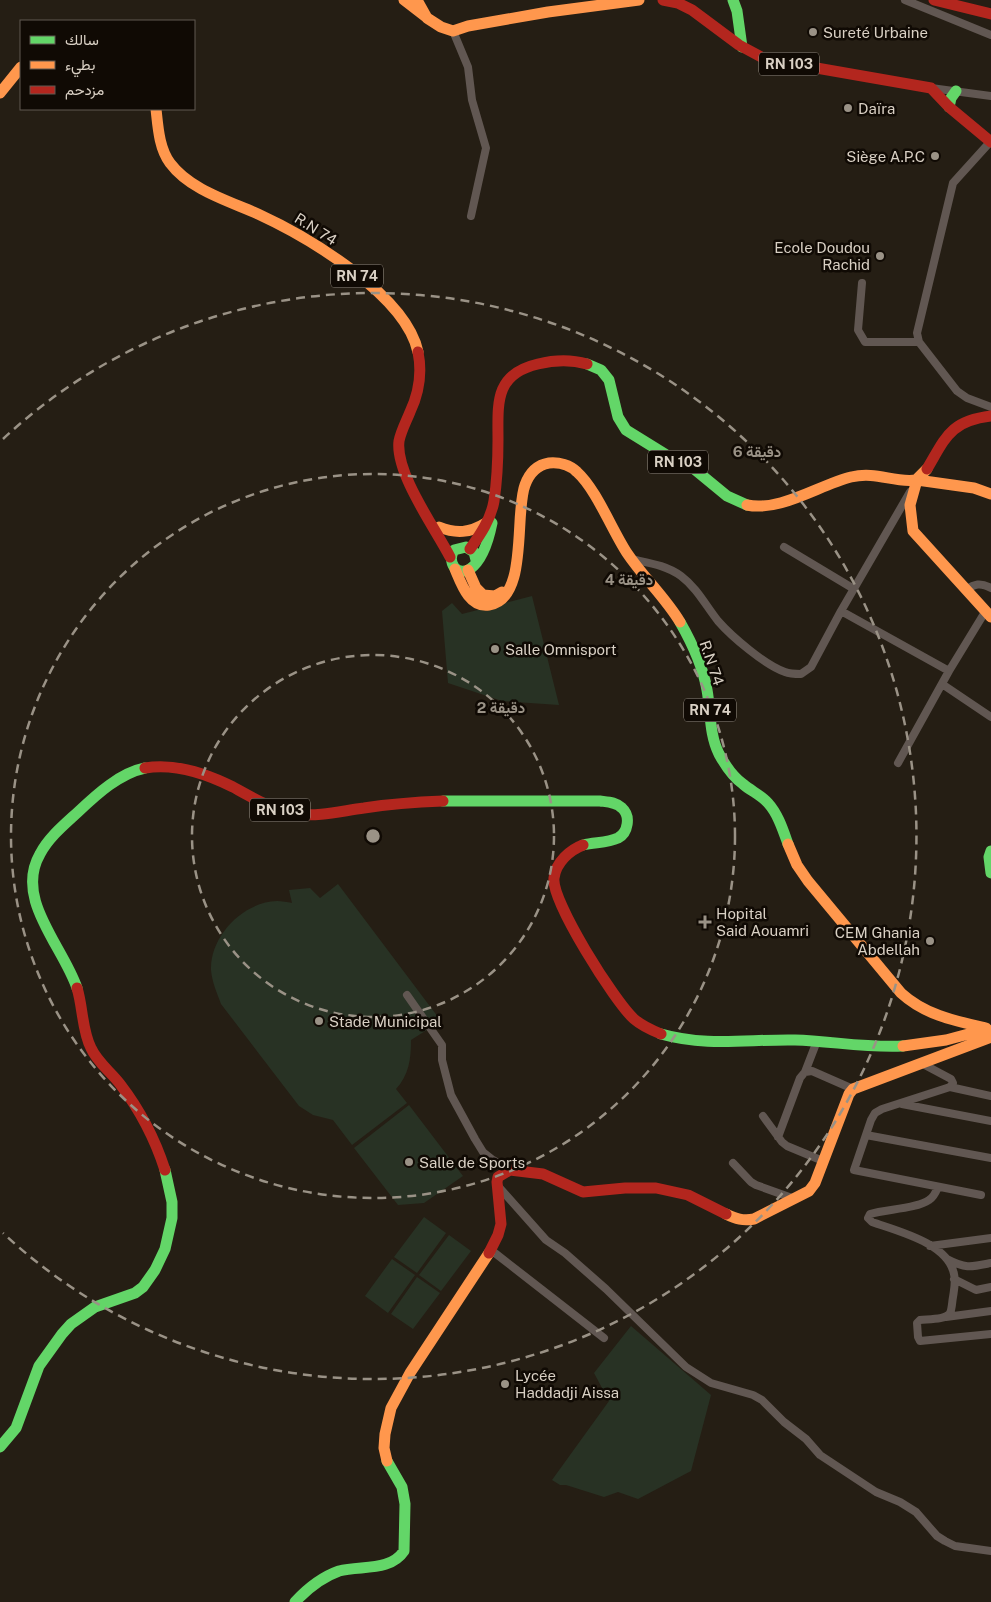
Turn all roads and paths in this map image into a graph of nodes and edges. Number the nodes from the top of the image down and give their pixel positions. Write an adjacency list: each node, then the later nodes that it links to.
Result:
1 (404, 0): 10 (main road)
2 (416, 0): 10 (main road)
3 (639, 0): 8 (main road)
4 (663, 0): 13 (main road, RN 103)
5 (733, 0): 13 (main road)
6 (905, 0): 12 (street)
7 (934, 0): 9 (main road)
8 (601, 3): 11 (main road)
9 (991, 14)
10 (427, 18): 11 (main road)
11 (453, 31): 22 (street)
12 (991, 35)
13 (742, 47): 15 (main road, RN 103)
14 (20, 68): 17 (main road)
15 (931, 88): 16 (street); 19 (main road)
16 (956, 91): 18 (street); 19 (main road)
17 (0, 93)
18 (991, 96)
19 (949, 107): 21 (main road)
20 (156, 110): 29 (main road, R.N 74 / RN 74)
21 (991, 142): 24 (street)
22 (471, 216)
23 (862, 283): 24 (street)
24 (919, 342): 25 (street)
25 (991, 407)
26 (991, 416): 27 (main road)
27 (917, 480): 28 (main road); 30 (main road, RN 103); 41 (street); 42 (main road)
28 (991, 494)
29 (430, 518): 31 (main road, R.N 74 / RN 74); 34 (main road, R.N 74 / RN 74)
30 (489, 518): 31 (main road); 33 (main road, RN 103); 36 (main road, RN 103)
31 (439, 527): 33 (main road, R.N 74 / RN 74)
32 (784, 547): 41 (street)
33 (466, 548): 34 (main road); 36 (main road, R.N 74 / RN 74)
34 (450, 557): 37 (main road, R.N 74 / RN 74)
35 (631, 559): 39 (main road, R.N 74 / RN 74); 43 (street); 52 (main road, R.N 74 / RN 74)
36 (476, 560): 38 (main road)
37 (456, 569): 38 (main road); 39 (main road, R.N 74 / RN 74)
38 (468, 570): 39 (main road)
39 (509, 588)
40 (991, 588): 42 (street)
41 (854, 589): 43 (street)
42 (965, 590): 44 (main road)
43 (841, 611): 45 (street)
44 (988, 614): 45 (street)
45 (949, 671): 46 (street)
46 (942, 684): 47 (street); 48 (street)
47 (991, 717)
48 (898, 763)
49 (991, 851): 50 (main road)
50 (991, 873)
51 (407, 995): 67 (street)
52 (990, 1030): 53 (main road, RN 103); 54 (main road)
53 (817, 1041): 55 (street); 83 (main road, RN 103)
54 (921, 1063): 56 (street); 57 (main road)
55 (805, 1072): 57 (street); 63 (street)
56 (950, 1087): 58 (street); 59 (street)
57 (854, 1089): 65 (main road)
58 (991, 1096)
59 (900, 1104): 61 (street); 62 (street)
60 (763, 1116): 63 (street)
61 (991, 1121)
62 (866, 1135): 64 (street); 69 (street)
63 (778, 1137): 65 (street)
64 (991, 1158)
65 (823, 1161): 71 (main road)
66 (733, 1163): 71 (street)
67 (510, 1170): 68 (main road); 71 (main road)
68 (495, 1184): 74 (main road); 84 (street)
69 (938, 1187): 70 (street); 73 (street)
70 (981, 1195)
71 (795, 1200)
72 (991, 1238): 73 (street)
73 (930, 1246): 75 (street)
74 (491, 1250): 82 (street); 85 (main road)
75 (945, 1258): 76 (street); 77 (street)
76 (991, 1263)
77 (954, 1279): 78 (street); 80 (street)
78 (991, 1287)
79 (991, 1310): 80 (street)
80 (945, 1317): 81 (street)
81 (991, 1334)
82 (604, 1338)
83 (0, 1446)
84 (991, 1551)
85 (295, 1602)

